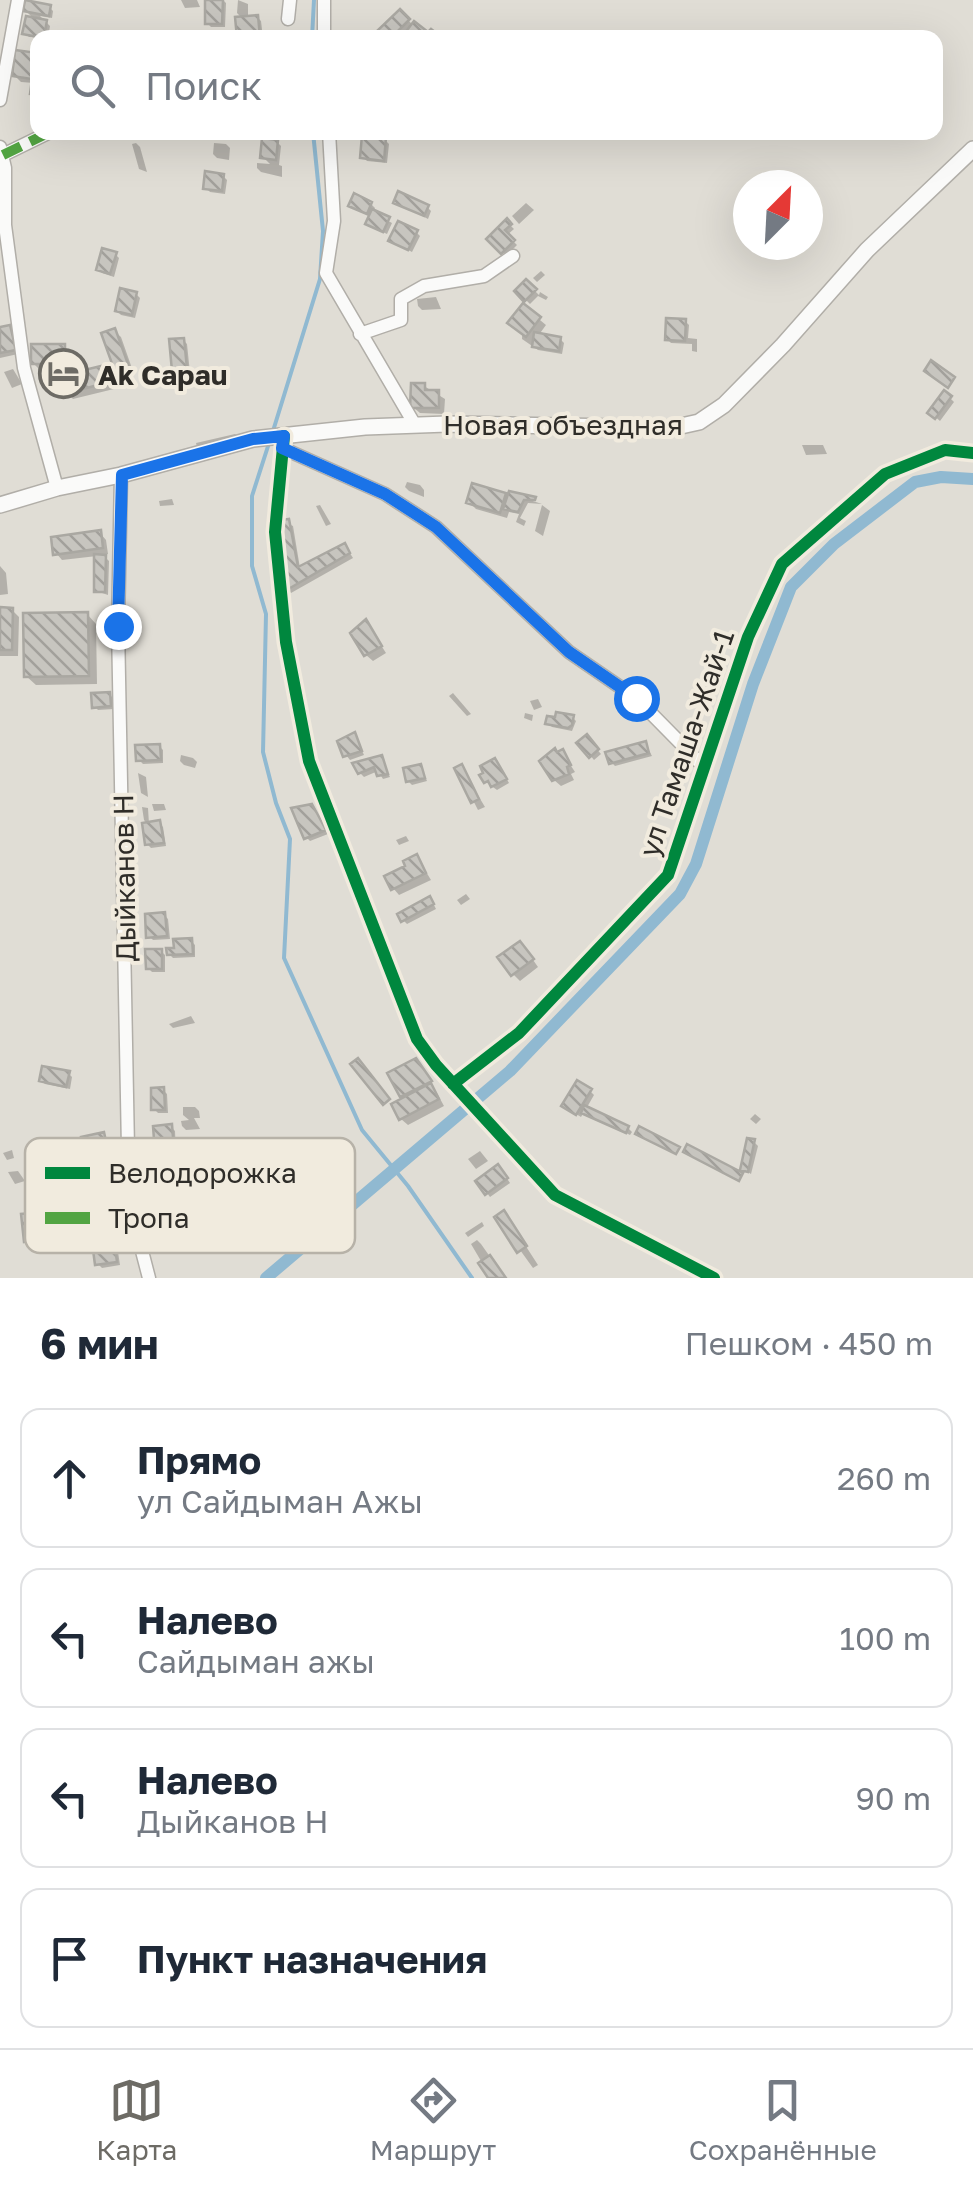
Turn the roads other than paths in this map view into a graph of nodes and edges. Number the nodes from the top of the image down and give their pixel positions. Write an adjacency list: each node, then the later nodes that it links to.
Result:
1 (18, 0): 6 (street)
2 (290, 0): 4 (street)
3 (324, 0): 5 (street)
4 (288, 18)
5 (324, 30)
6 (0, 100)
7 (30, 140): 10 (street)
8 (329, 140): 12 (street)
9 (973, 149): 13 (main road, Новая объездная)
10 (1, 151): 17 (street)
11 (513, 256): 12 (street)
12 (360, 334): 13 (street)
13 (415, 425): 14 (main road, Новая объездная)
14 (282, 440): 16 (main road, Новая объездная); 19 (street); 20 (street)
15 (973, 453): 19 (street, ул Тамаша-Жай-1)
16 (122, 475): 17 (main road, Новая объездная); 21 (street, Дыйканов Н)
17 (56, 488): 18 (main road, Новая объездная)
18 (0, 506)
19 (704, 767): 20 (street, ул Тамаша-Жай-1)
20 (454, 1085): 24 (street)
21 (128, 1138)
22 (143, 1253): 23 (street, Дыйканов Н)
23 (149, 1278)
24 (714, 1278)

